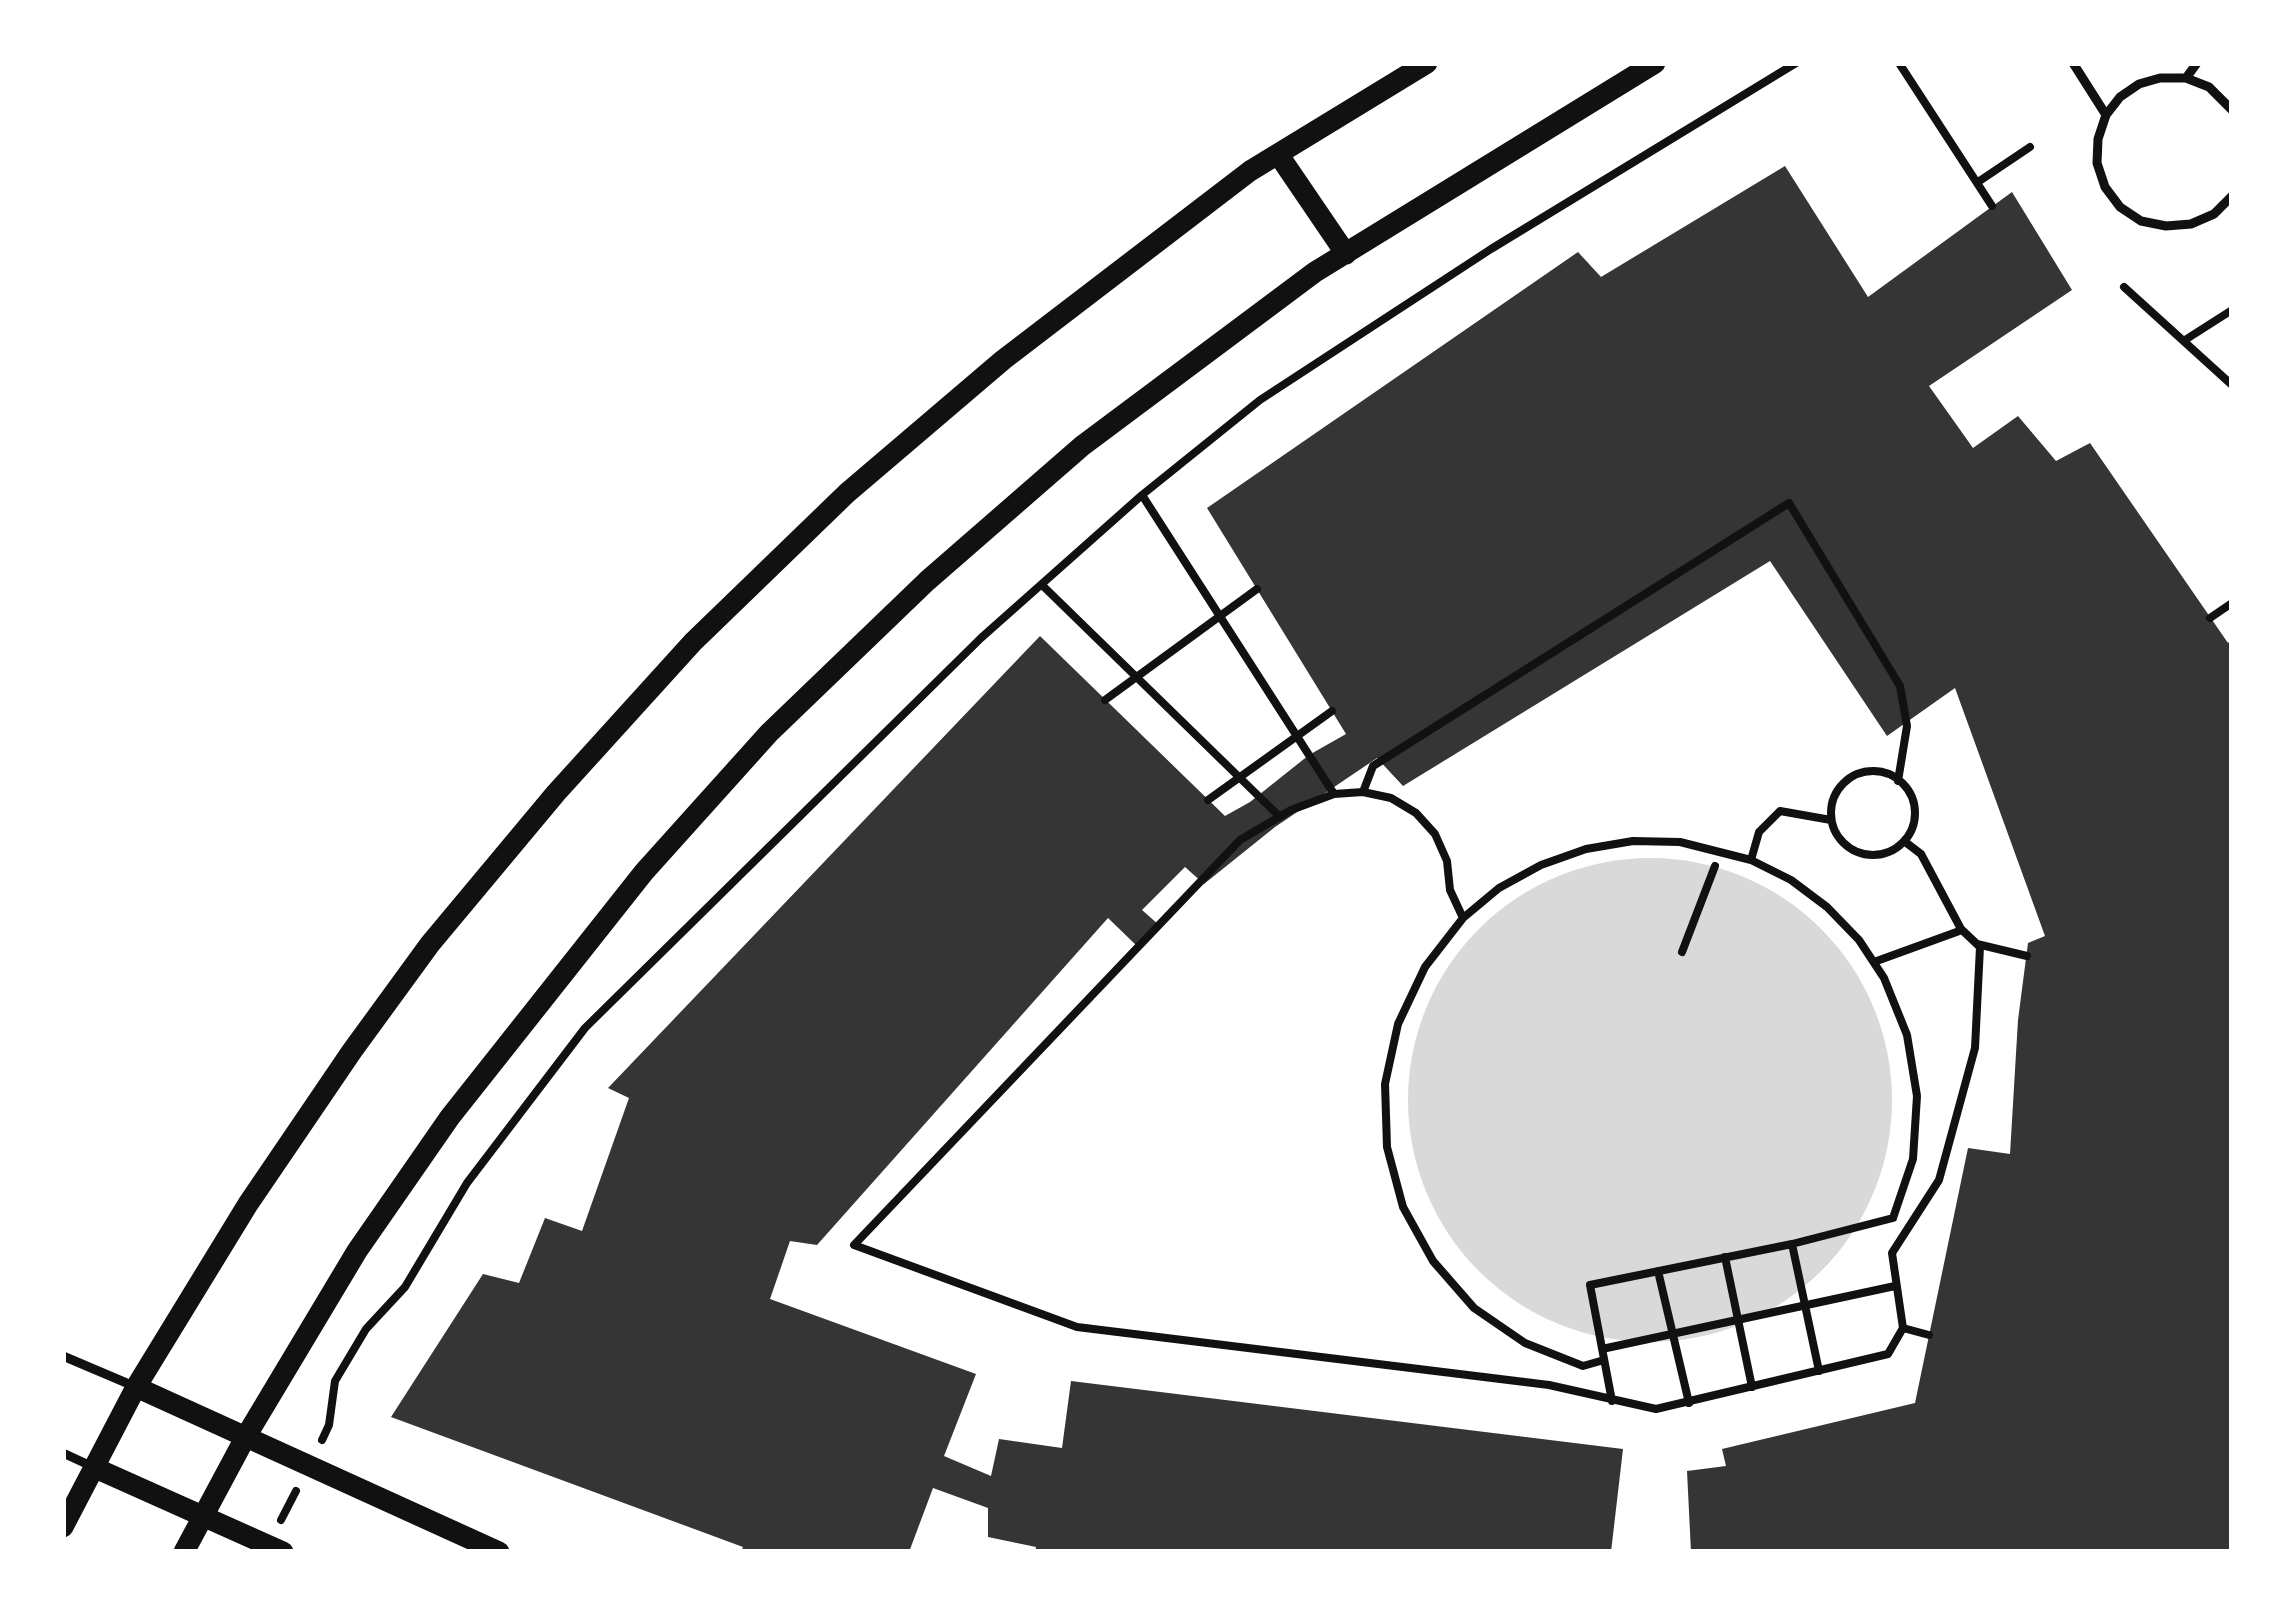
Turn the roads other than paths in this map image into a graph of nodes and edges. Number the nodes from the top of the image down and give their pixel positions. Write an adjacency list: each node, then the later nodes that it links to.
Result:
1 (1426, 63): 10 (street)
2 (1655, 63): 12 (street)
3 (2073, 63): 9 (lane)
4 (2154, 63): 6 (lane)
5 (2197, 63): 7 (lane)
6 (2160, 78): 7 (lane); 9 (lane)
7 (2186, 78): 8 (lane)
8 (2232, 110)
9 (2106, 115): 11 (lane)
10 (1278, 154): 12 (street); 14 (street)
11 (2232, 196)
12 (1346, 254): 15 (street)
13 (63, 1357): 14 (lane)
14 (136, 1387): 15 (street); 17 (street)
15 (245, 1438): 18 (street); 22 (street)
16 (63, 1453): 17 (lane)
17 (93, 1467): 18 (street); 19 (street)
18 (202, 1516): 20 (street); 21 (street)
19 (63, 1528)
20 (184, 1552)
21 (283, 1552)
22 (499, 1552)

